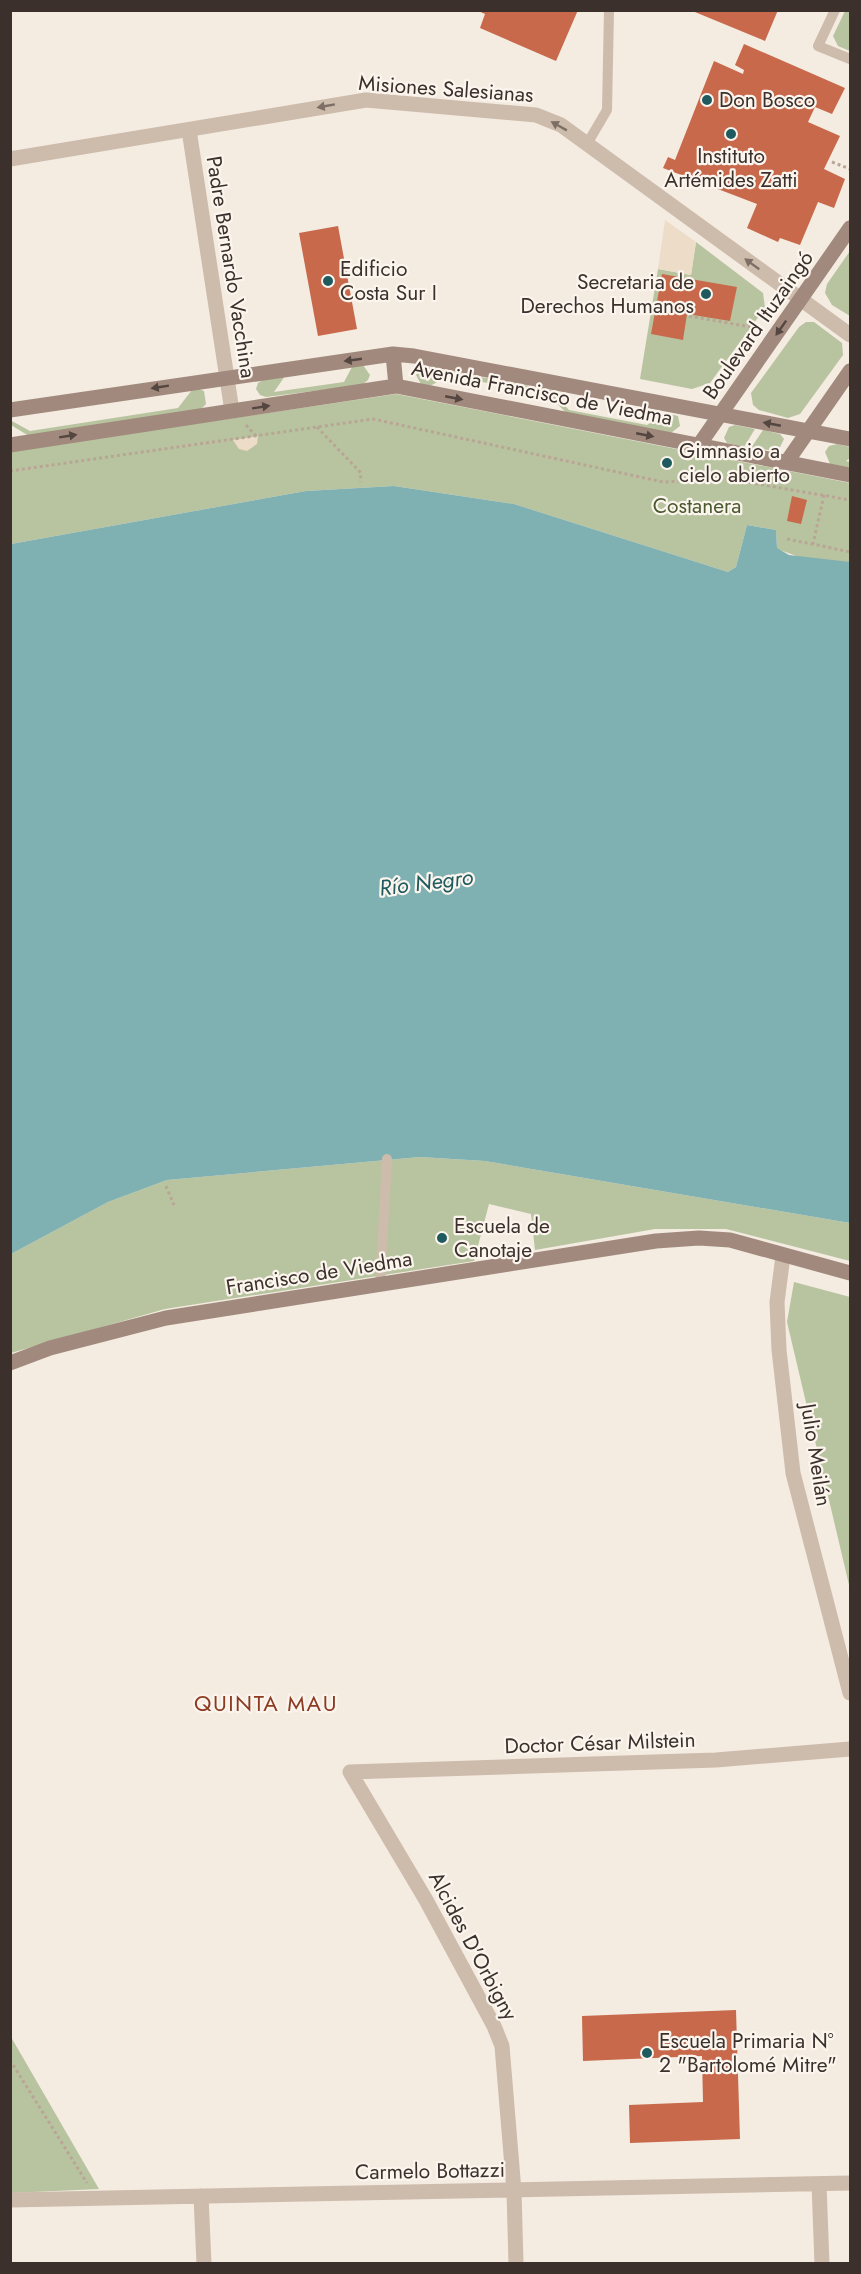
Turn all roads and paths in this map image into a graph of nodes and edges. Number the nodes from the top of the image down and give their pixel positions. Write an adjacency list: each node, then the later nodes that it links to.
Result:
1 (609, 10): 5 (lane)
2 (835, 10): 3 (lane)
3 (850, 59)
4 (189, 130): 5 (street, Misiones Salesianas, one-way to 4); 6 (street, Misiones Salesianas); 16 (street, Padre Bernardo Vacchina)
5 (587, 144): 10 (street, Misiones Salesianas, one-way to 5)
6 (10, 159)
7 (832, 162): 8 (path)
8 (850, 169)
9 (850, 228): 10 (main road, Boulevard Ituzaingó)
10 (801, 299): 12 (main road, Boulevard Ituzaingó, one-way to 12); 13 (street, Misiones Salesianas)
11 (689, 316): 12 (path)
12 (778, 332): 20 (main road, Boulevard Ituzaingó)
13 (850, 334)
14 (393, 354): 16 (main road, Avenida Francisco de Viedma, one-way to 16); 17 (main road); 20 (main road, Avenida Francisco de Viedma)
15 (850, 371): 22 (main road)
16 (226, 377): 18 (main road, Avenida Francisco de Viedma, one-way to 18); 19 (street, Padre Bernardo Vacchina)
17 (396, 386): 19 (main road, Avenida Francisco de Viedma, one-way to 17); 25 (main road, Avenida Francisco de Viedma, one-way to 25)
18 (10, 410)
19 (232, 411): 24 (main road, Avenida Francisco de Viedma, one-way to 19)
20 (720, 415): 22 (main road, Avenida Francisco de Viedma, one-way to 20); 25 (main road, Boulevard Ituzaingó)
21 (318, 428): 27 (path); 29 (path); 30 (path)
22 (808, 431): 23 (main road, Avenida Francisco de Viedma); 26 (main road)
23 (850, 439)
24 (10, 445)
25 (699, 445): 26 (main road, Avenida Francisco de Viedma)
26 (786, 463): 28 (main road, Avenida Francisco de Viedma)
27 (10, 471)
28 (850, 475)
29 (360, 482)
30 (825, 495): 31 (path); 33 (path)
31 (850, 500)
32 (787, 539): 33 (path)
33 (813, 544): 34 (path)
34 (850, 552)
35 (387, 1159): 40 (lane)
36 (166, 1186): 37 (path)
37 (174, 1205)
38 (783, 1256): 39 (main road, Francisco de Viedma); 40 (main road, Francisco de Viedma); 42 (street, Julio Meilán)
39 (850, 1273)
40 (380, 1285): 41 (main road, Francisco de Viedma)
41 (10, 1363)
42 (850, 1693)
43 (850, 1749): 44 (street, Doctor César Milstein)
44 (350, 1772): 48 (street, Alcides D'Orbigny)
45 (10, 2060): 50 (path)
46 (850, 2183): 47 (street, Carmelo Bottazzi)
47 (819, 2184): 48 (street, Carmelo Bottazzi); 54 (street)
48 (514, 2191): 49 (street, Carmelo Bottazzi); 53 (street, Alcides D'Orbigny)
49 (201, 2196): 50 (street, Carmelo Bottazzi); 52 (street)
50 (97, 2199): 51 (street, Carmelo Bottazzi)
51 (10, 2200)
52 (204, 2264)
53 (516, 2264)
54 (822, 2264)

